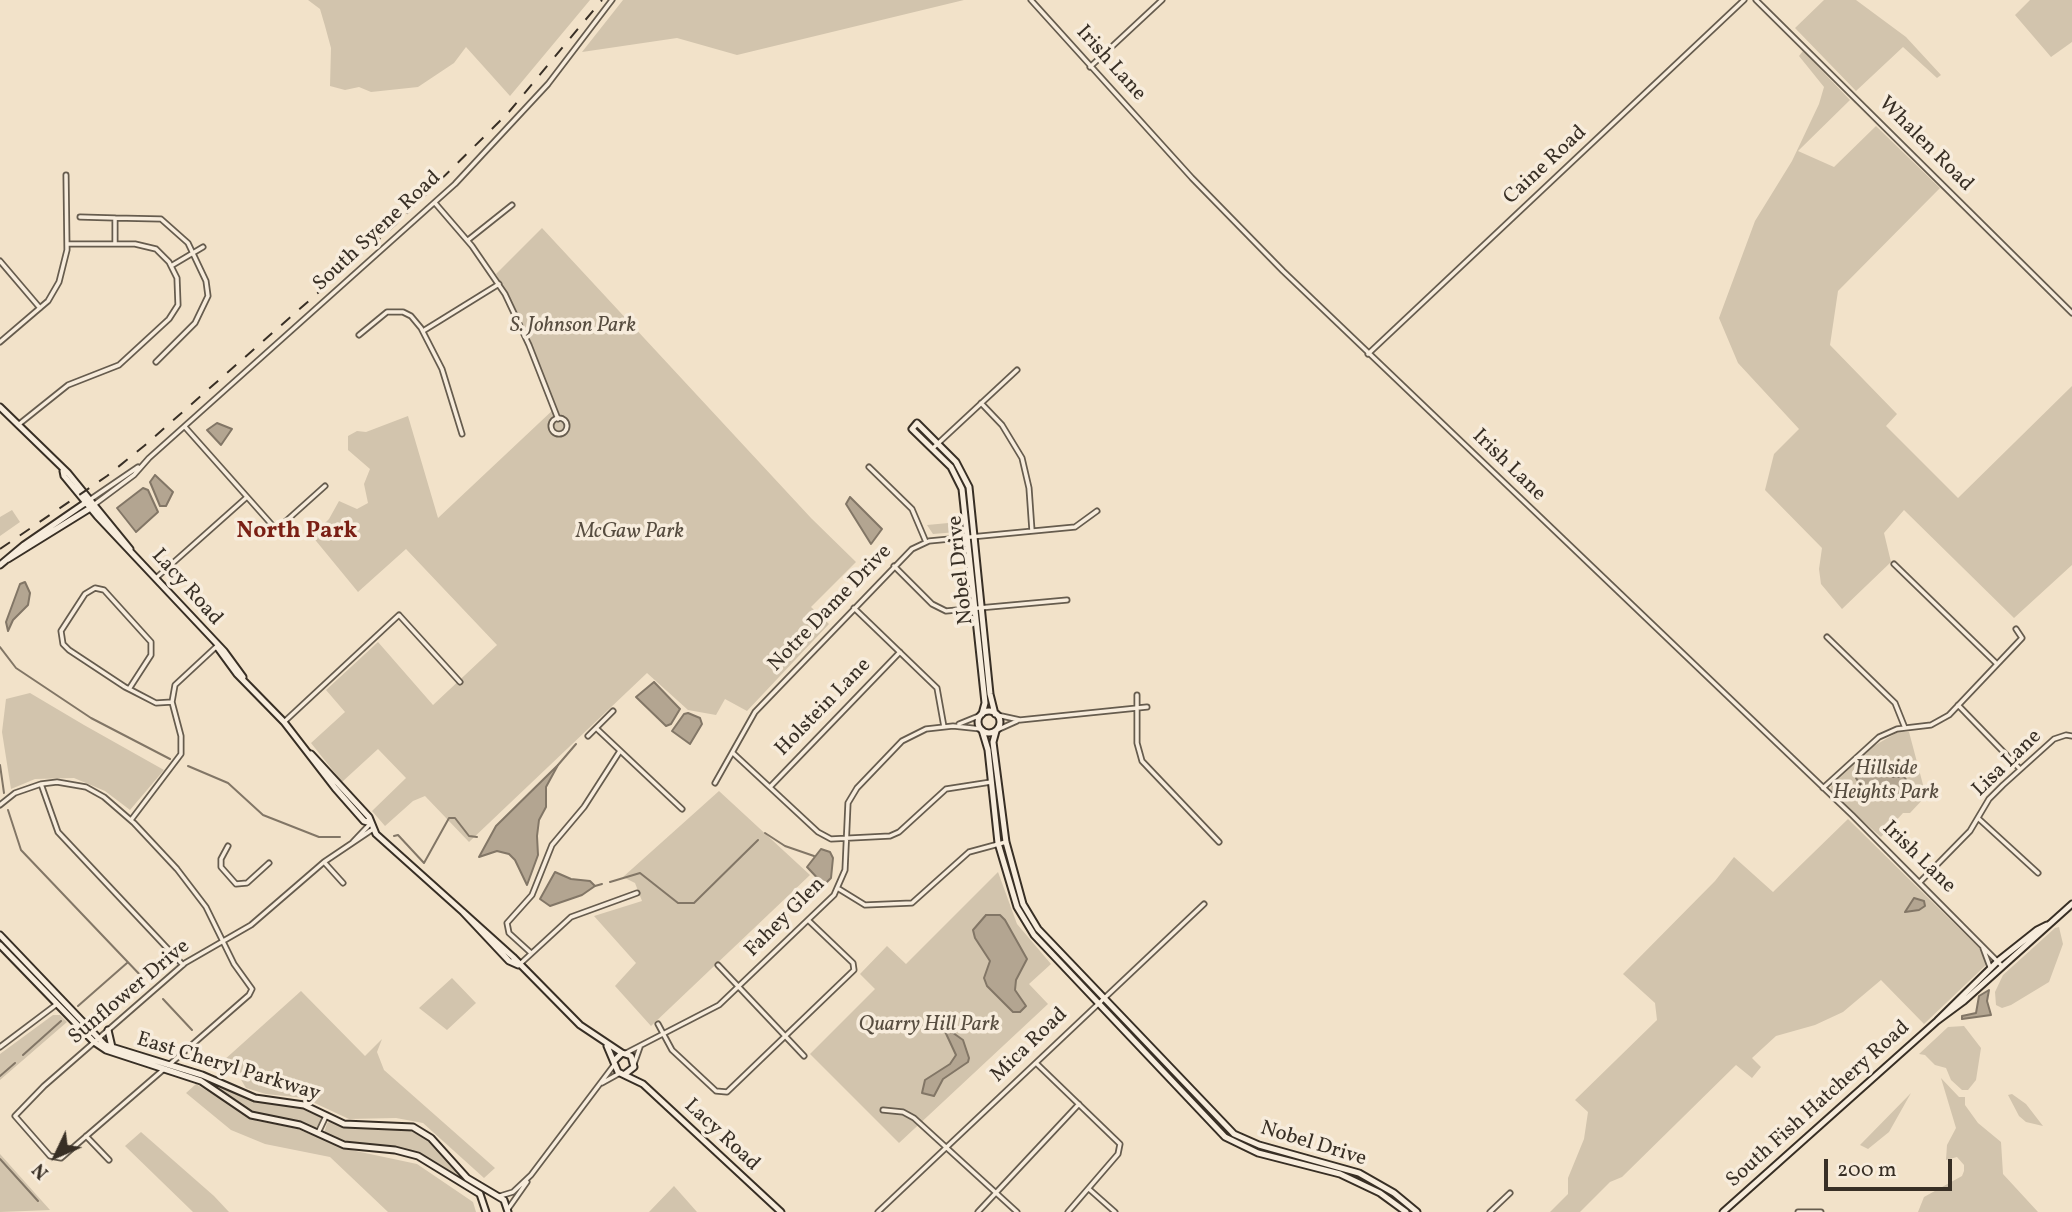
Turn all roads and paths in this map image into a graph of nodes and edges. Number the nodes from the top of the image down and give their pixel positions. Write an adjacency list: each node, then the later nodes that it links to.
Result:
1 (612, 0): 8 (street, South Syene Road)
2 (1031, 0): 6 (street, Irish Lane)
3 (1162, 0): 6 (street)
4 (1744, 0): 25 (street, Caine Road)
5 (1756, 0): 21 (street, Whalen Road)
6 (1090, 67): 25 (street, Irish Lane)
7 (66, 175): 13 (street)
8 (435, 203): 12 (street); 32 (street, South Syene Road)
9 (512, 205): 12 (street)
10 (80, 217): 11 (street)
11 (115, 218): 14 (street); 16 (street)
12 (468, 240): 19 (street)
13 (67, 244): 14 (street); 20 (street)
14 (115, 244): 18 (street)
15 (203, 247): 16 (street)
16 (194, 254): 18 (street); 26 (street)
17 (0, 261): 20 (street)
18 (172, 266): 31 (street)
19 (499, 284): 22 (street); 30 (street)
20 (40, 308): 24 (street)
21 (2072, 313)
22 (423, 331): 23 (street); 33 (street)
23 (359, 335)
24 (0, 342)
25 (1368, 354): 90 (street, Irish Lane)
26 (156, 362)
27 (1017, 370): 28 (street)
28 (981, 403): 34 (street); 43 (street)
29 (0, 407): 31 (street, Lacy Road)
30 (558, 419): 30 (street)
31 (18, 425): 40 (street, Lacy Road)
32 (184, 426): 39 (street); 40 (street, South Syene Road)
33 (462, 434)
34 (938, 443): 35 (street); 35 (street, Nobel Drive); 38 (street, Nobel Drive)
35 (932, 449): 38 (street, Nobel Drive)
36 (869, 467): 47 (street)
37 (325, 486): 42 (street)
38 (966, 488): 45 (street, Nobel Drive); 46 (street, Nobel Drive)
39 (247, 497): 42 (street); 51 (street)
40 (91, 503): 48 (street, South Syene Road); 51 (street, Lacy Road)
41 (1097, 511): 43 (street)
42 (276, 530): 44 (street)
43 (1032, 531): 45 (street)
44 (281, 535)
45 (975, 537): 46 (street); 54 (street, Nobel Drive)
46 (967, 538): 47 (street); 55 (street, Nobel Drive)
47 (926, 542): 50 (street, Notre Dame Drive)
48 (3, 563)
49 (1894, 564): 62 (street)
50 (894, 566): 53 (street, Notre Dame Drive); 55 (street)
51 (156, 578): 58 (street, Lacy Road)
52 (1067, 600): 54 (street)
53 (854, 608): 61 (street); 84 (street, Notre Dame Drive)
54 (982, 608): 55 (street); 59 (street, Nobel Drive)
55 (974, 609): 60 (street, Nobel Drive)
56 (2016, 629): 62 (street)
57 (1827, 637): 78 (street)
58 (217, 647): 66 (street); 74 (street, Lacy Road)
59 (986, 649): 60 (street, Nobel Drive); 72 (street, Nobel Drive)
60 (978, 650): 71 (street, Nobel Drive)
61 (900, 652): 76 (street); 89 (street, Holstein Lane)
62 (1997, 664): 67 (street)
63 (460, 682): 74 (street)
64 (128, 689): 64 (street); 66 (street)
65 (1137, 695): 69 (street)
66 (172, 702): 94 (street)
67 (1958, 705): 78 (street); 85 (street)
68 (1147, 707): 69 (street)
69 (1138, 708): 73 (street); 98 (street)
70 (613, 711): 77 (street)
71 (982, 714): 72 (street, Fahey Glen); 75 (street, Fahey Glen); 79 (street, Nobel Drive)
72 (996, 714): 73 (street, Fahey Glen); 80 (street, Nobel Drive)
73 (1020, 720): 80 (street, Fahey Glen)
74 (284, 722): 95 (street, Lacy Road)
75 (953, 726): 76 (street, Fahey Glen); 79 (street, Fahey Glen)
76 (944, 727): 96 (street, Fahey Glen)
77 (596, 728): 81 (street); 83 (street)
78 (1906, 728): 90 (street)
79 (981, 730): 80 (street, Fahey Glen); 86 (street, Nobel Drive)
80 (996, 730): 97 (street, Nobel Drive)
81 (588, 736)
82 (2072, 736): 85 (street, Lisa Lane)
83 (620, 751): 92 (street); 117 (street)
84 (732, 752): 87 (street, Notre Dame Drive); 89 (street)
85 (2020, 769): 93 (street, Lisa Lane)
86 (991, 782): 96 (street); 99 (street, Nobel Drive)
87 (715, 783)
88 (41, 784): 91 (street); 94 (street); 119 (street)
89 (770, 787): 96 (street)
90 (1823, 788): 104 (street, Irish Lane)
91 (0, 805)
92 (682, 808)
93 (1979, 819): 103 (street); 104 (street, Lisa Lane)
94 (131, 820): 115 (street)
95 (372, 826): 101 (street, Sunflower Drive); 120 (street, Lacy Road)
96 (846, 839): 106 (street, Fahey Glen)
97 (1006, 842): 99 (street); 111 (street, Nobel Drive)
98 (1219, 842)
99 (998, 843): 106 (street); 112 (street, Nobel Drive)
100 (228, 846): 102 (street)
101 (324, 862): 105 (street); 115 (street, Sunflower Drive)
102 (269, 863)
103 (2038, 873)
104 (1920, 882): 114 (street, Irish Lane)
105 (343, 883)
106 (839, 889): 110 (street, Fahey Glen)
107 (637, 893): 117 (street)
108 (1204, 904): 124 (street, Mica Road)
109 (2072, 904): 118 (street, South Fish Hatchery Road)
110 (808, 920): 123 (street, Fahey Glen); 130 (street)
111 (1036, 926): 112 (street); 124 (street, Nobel Drive)
112 (1030, 931): 124 (street, Nobel Drive)
113 (0, 935): 125 (street, East Cheryl Parkway)
114 (1978, 940): 118 (street, Irish Lane); 122 (street, Irish Lane)
115 (223, 942): 119 (street, Sunflower Drive); 142 (street)
116 (0, 945): 125 (street, East Cheryl Parkway)
117 (531, 953): 120 (street)
118 (2001, 964): 122 (street, South Fish Hatchery Road); 126 (street, South Fish Hatchery Road)
119 (183, 965): 128 (street, Sunflower Drive)
120 (518, 965): 132 (street, Lacy Road)
121 (718, 965): 123 (street)
122 (1988, 972): 126 (street, South Fish Hatchery Road)
123 (739, 987): 129 (street, Fahey Glen); 130 (street)
124 (1101, 1001): 134 (street, Nobel Drive); 140 (street, Mica Road)
125 (59, 1002): 131 (street, East Cheryl Parkway); 133 (street)
126 (1937, 1021): 169 (street, South Fish Hatchery Road)
127 (658, 1024): 129 (street)
128 (108, 1030): 131 (street, Sunflower Drive); 136 (street)
129 (663, 1032): 130 (street); 135 (street, Fahey Glen)
130 (785, 1036): 138 (street)
131 (96, 1041): 136 (street, East Cheryl Parkway); 142 (street, East Cheryl Parkway); 150 (street, Sunflower Drive)
132 (605, 1044): 137 (street, Lacy Road); 139 (street, Lacy Road)
133 (1, 1046)
134 (1143, 1046): 166 (street, Nobel Drive); 167 (street, Nobel Drive)
135 (640, 1047): 137 (street, Fahey Glen); 141 (street)
136 (114, 1049): 142 (street, East Cheryl Parkway)
137 (624, 1053): 139 (street); 141 (street, Lacy Road)
138 (804, 1056)
139 (614, 1063): 143 (street, Lacy Road); 145 (street)
140 (1036, 1063): 146 (street); 151 (street, Mica Road)
141 (634, 1065): 143 (street); 144 (street, Lacy Road)
142 (166, 1067): 148 (street, East Cheryl Parkway); 149 (street, East Cheryl Parkway); 150 (street)
143 (623, 1073): 144 (street, Lacy Road); 145 (street)
144 (641, 1083): 160 (street, Lacy Road)
145 (601, 1084): 153 (street)
146 (1079, 1104): 154 (street); 155 (street)
147 (883, 1111): 151 (street)
148 (327, 1116): 149 (street, East Cheryl Parkway); 157 (street, East Cheryl Parkway)
149 (318, 1133): 158 (street, East Cheryl Parkway)
150 (86, 1136): 152 (street)
151 (945, 1149): 155 (street); 161 (street, Mica Road)
152 (108, 1160)
153 (531, 1175): 157 (street); 159 (street)
154 (1089, 1189): 164 (street); 165 (street)
155 (996, 1193): 162 (street); 163 (street)
156 (1510, 1193): 168 (street)
157 (497, 1196): 158 (street); 159 (street)
158 (486, 1210)
159 (507, 1211)
160 (781, 1212)
161 (878, 1212)
162 (978, 1212)
163 (1017, 1212)
164 (1068, 1212)
165 (1115, 1212)
166 (1405, 1212)
167 (1417, 1212)
168 (1490, 1212)
169 (1723, 1212)
170 (1798, 1212): 171 (street)
171 (1819, 1212)

